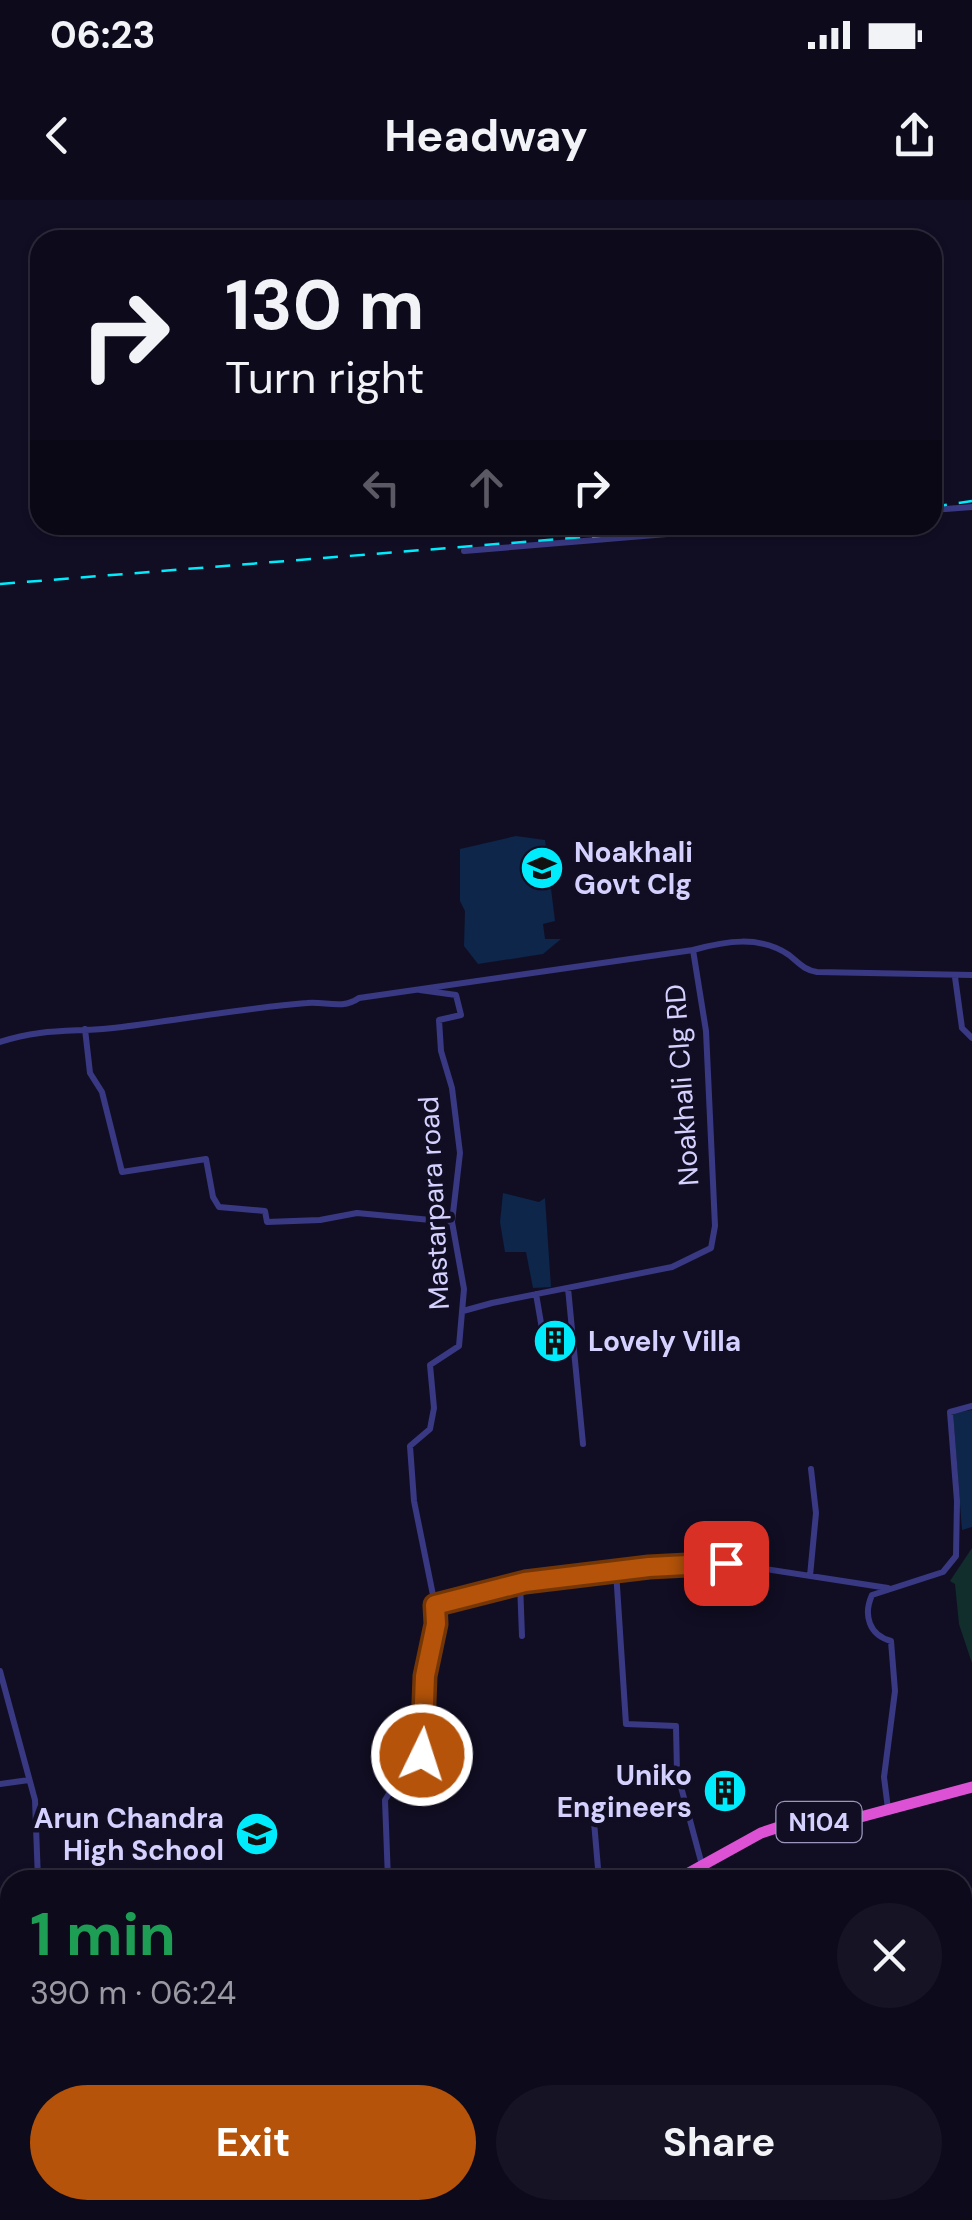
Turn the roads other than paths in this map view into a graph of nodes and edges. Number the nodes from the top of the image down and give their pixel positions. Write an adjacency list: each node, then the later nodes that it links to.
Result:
1 (972, 507): 2 (street)
2 (942, 509)
3 (656, 535): 4 (street)
4 (464, 551)
5 (693, 950): 7 (street, Noakhali Clg RD); 8 (street); 13 (street, Noakhali Clg RD)
6 (972, 976): 7 (street, Noakhali Clg RD)
7 (955, 977): 10 (street)
8 (420, 990): 9 (street); 12 (street, Mastarpara road)
9 (85, 1029): 11 (street); 12 (street)
10 (972, 1038)
11 (0, 1042)
12 (452, 1222): 15 (street, Mastarpara road)
13 (568, 1288): 14 (street, Noakhali Clg RD); 18 (street)
14 (536, 1294): 15 (street, Noakhali Clg RD); 16 (street)
15 (463, 1312): 24 (street, Mastarpara road)
16 (547, 1358)
17 (972, 1406): 23 (street)
18 (583, 1444)
19 (811, 1469): 21 (street)
20 (616, 1571): 21 (street); 22 (street); 32 (street)
21 (810, 1576): 23 (street)
22 (520, 1584): 24 (street); 25 (street)
23 (891, 1589): 30 (street)
24 (435, 1605): 34 (street, Mastarpara road)
25 (522, 1636)
26 (0, 1672): 27 (street)
27 (29, 1780): 28 (street); 33 (street)
28 (0, 1784)
29 (972, 1787): 30 (highway, N104)
30 (888, 1809): 32 (highway, N104)
31 (594, 1810): 35 (street)
32 (702, 1866): 36 (highway, N104)
33 (38, 1870)
34 (388, 1870)
35 (598, 1870)
36 (695, 1870)

